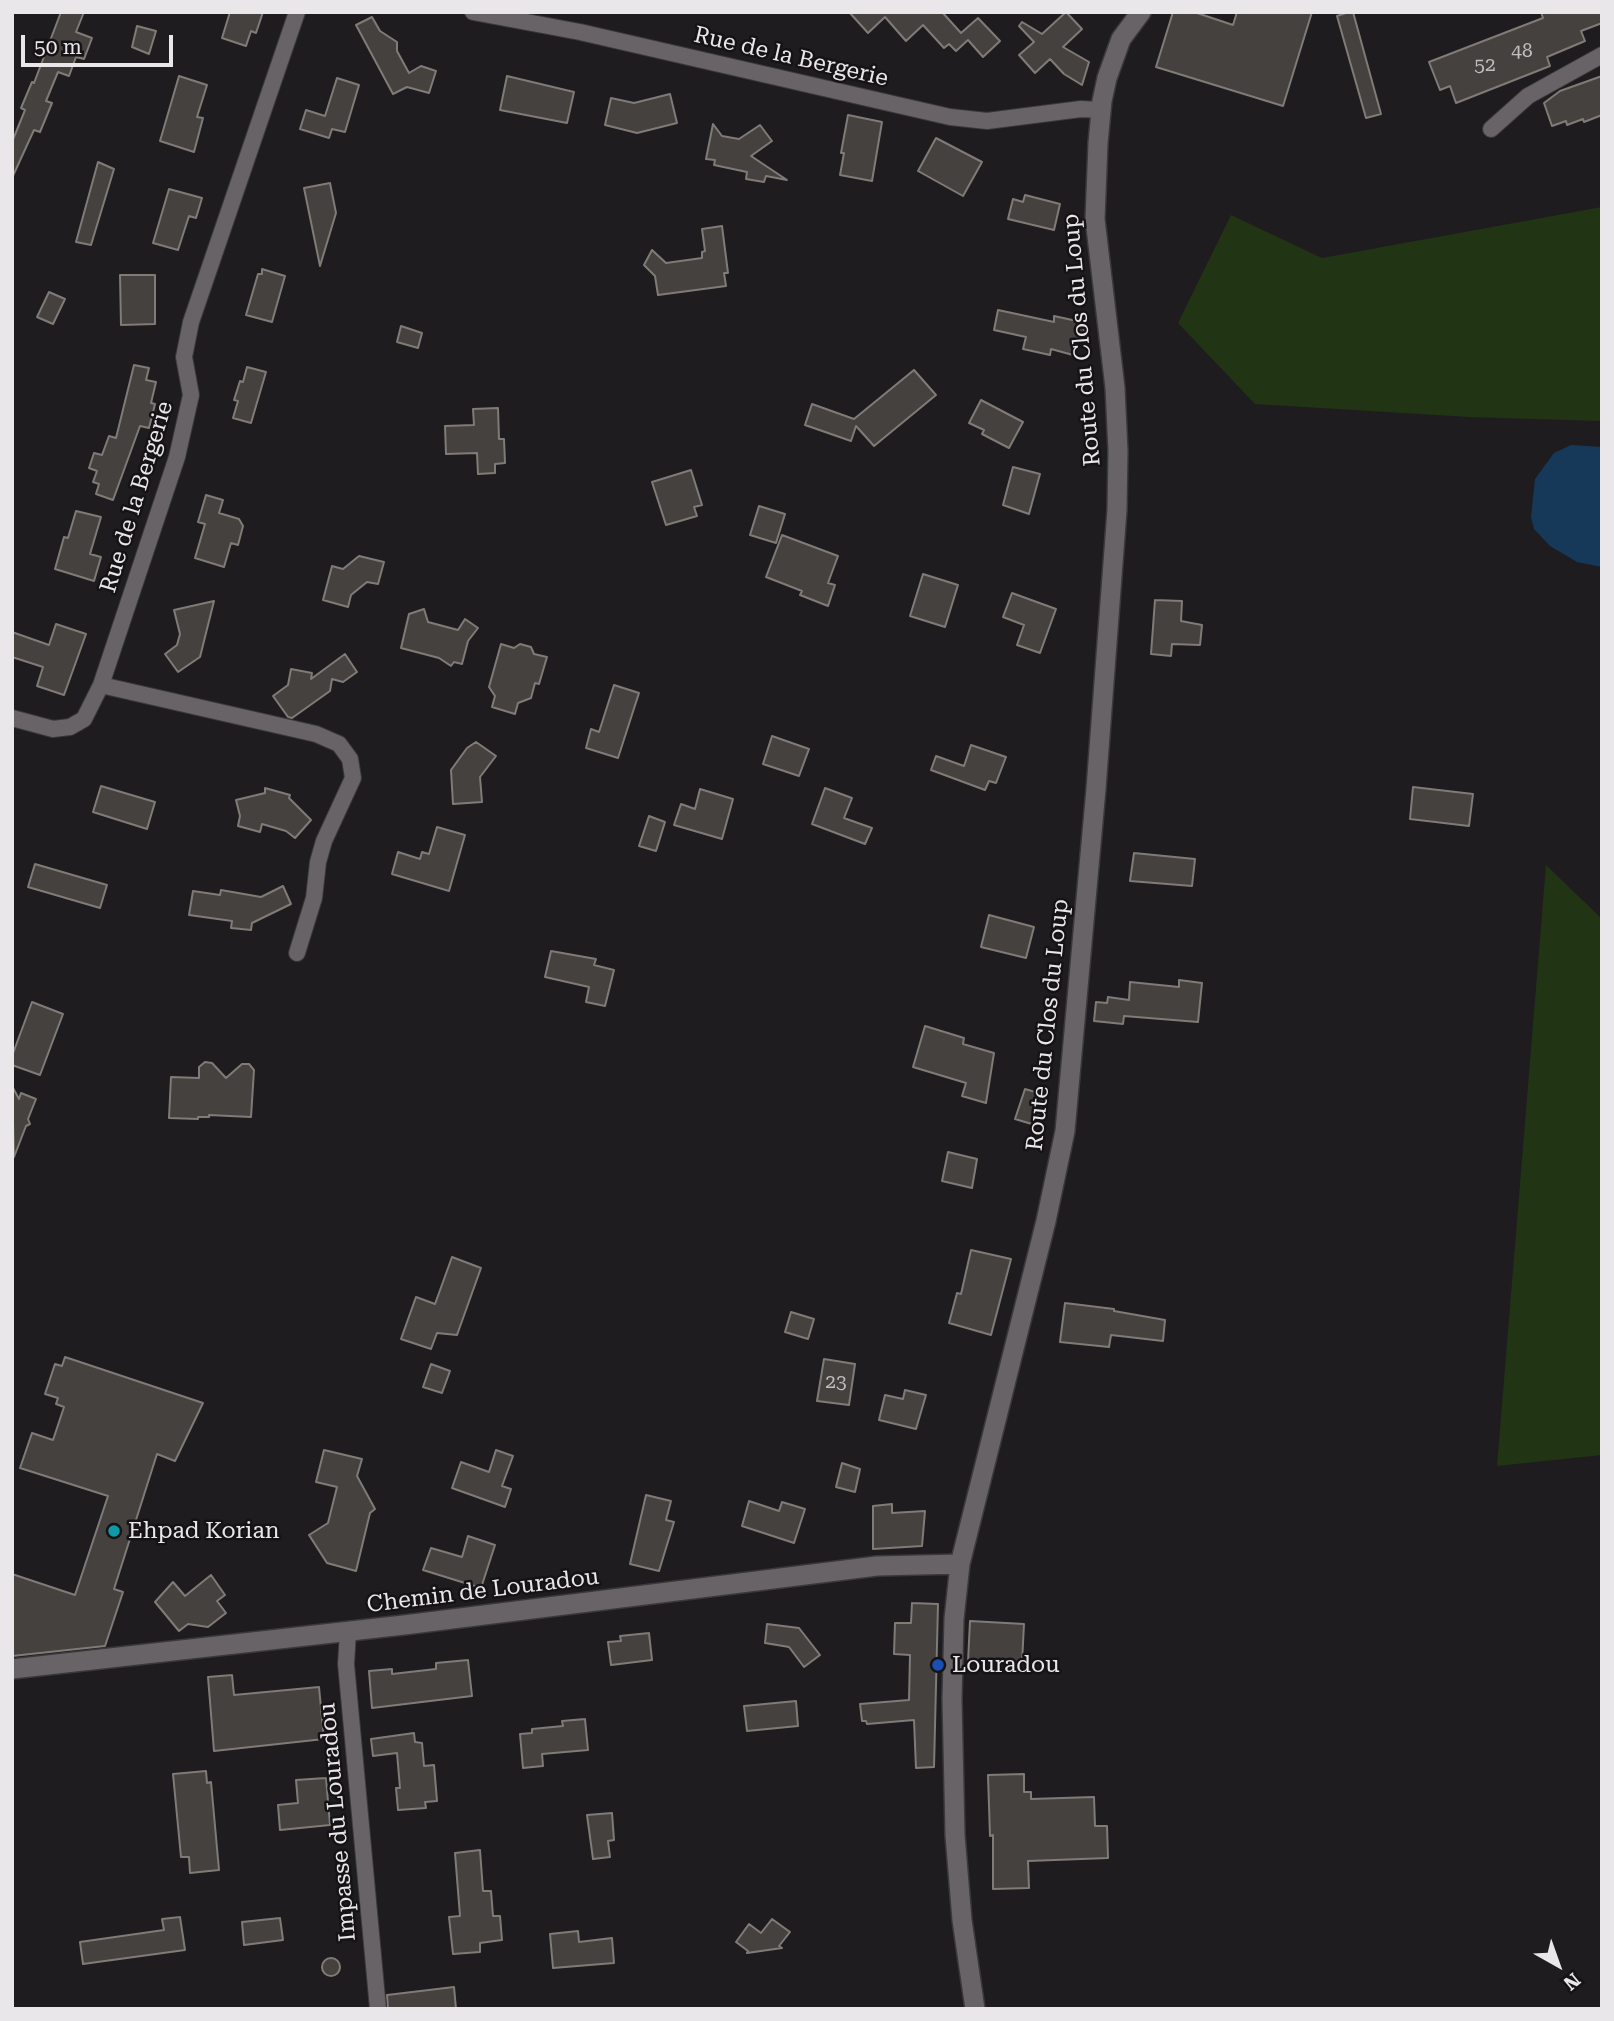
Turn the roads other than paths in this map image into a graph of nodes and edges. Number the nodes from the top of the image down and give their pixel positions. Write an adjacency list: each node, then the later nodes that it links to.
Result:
1 (297, 12): 9 (street, Rue de la Bergerie)
2 (473, 12): 7 (street, Rue de la Bergerie)
3 (1123, 12): 5 (street, Route du Clos du Loup)
4 (1141, 12): 5 (street, Route du Clos du Loup)
5 (1121, 39): 7 (street, Route du Clos du Loup)
6 (1602, 55): 8 (street)
7 (1102, 106): 12 (street, Route du Clos du Loup)
8 (1491, 129)
9 (102, 685): 10 (street, Rue de la Bergerie); 11 (street)
10 (12, 718)
11 (297, 953)
12 (960, 1564): 13 (street, Chemin de Louradou); 16 (street, Route du Clos du Loup)
13 (348, 1632): 14 (street, Chemin de Louradou); 15 (street, Impasse du Louradou)
14 (12, 1669)
15 (379, 2009)
16 (975, 2009)

